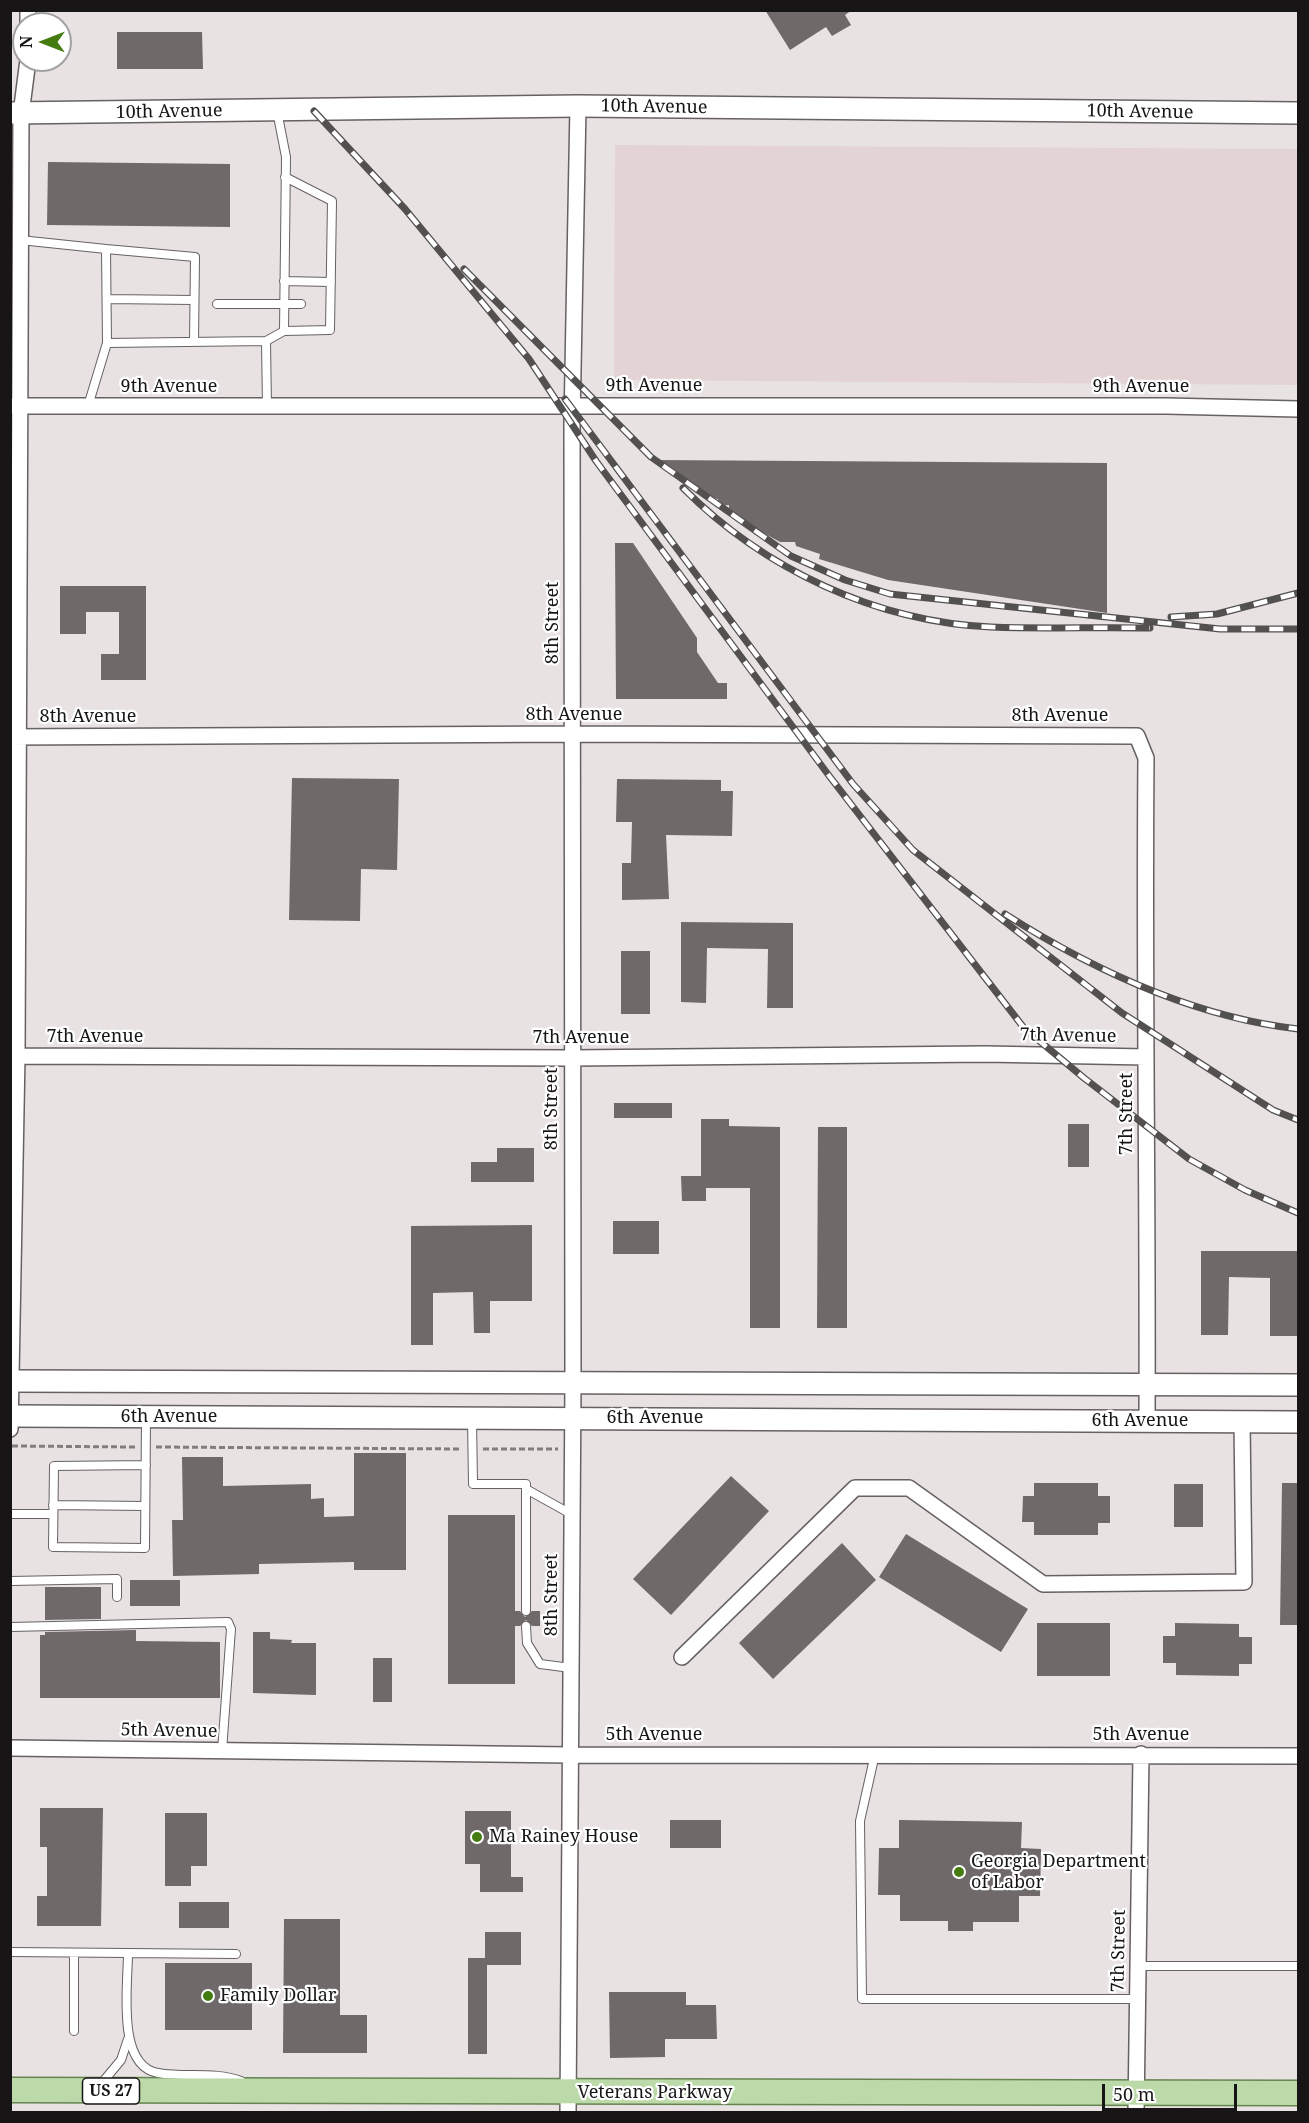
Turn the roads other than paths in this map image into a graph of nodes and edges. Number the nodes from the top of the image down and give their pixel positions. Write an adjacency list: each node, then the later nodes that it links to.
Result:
1 (25, 72): 4 (street)
2 (578, 106): 3 (main road, 10th Avenue); 5 (main road, 10th Avenue); 25 (street, 8th Street)
3 (277, 111): 4 (main road, 10th Avenue); 6 (lane)
4 (16, 113): 7 (street)
5 (1299, 113)
6 (285, 177): 9 (lane); 10 (lane)
7 (20, 240): 8 (lane); 22 (street)
8 (106, 249): 11 (lane); 12 (lane)
9 (284, 281): 10 (lane); 14 (lane)
10 (331, 282): 17 (lane)
11 (107, 299): 12 (lane); 21 (lane)
12 (196, 303): 20 (lane)
13 (217, 304): 14 (lane)
14 (284, 304): 15 (lane); 18 (lane)
15 (301, 304)
16 (320, 304): 17 (lane)
17 (330, 304): 18 (lane)
18 (284, 331): 19 (lane)
19 (266, 341): 20 (lane); 24 (lane)
20 (194, 342): 21 (lane)
21 (107, 343): 23 (lane)
22 (14, 406): 23 (street, 9th Avenue); 29 (street)
23 (88, 406): 24 (street, 9th Avenue)
24 (267, 407): 25 (street, 9th Avenue)
25 (572, 407): 26 (street, 9th Avenue); 27 (street, 8th Street)
26 (1299, 409)
27 (573, 734): 28 (street, 8th Avenue); 29 (street, 8th Avenue); 32 (street, 8th Street)
28 (1137, 736): 31 (street, 7th Street)
29 (14, 737): 30 (street)
30 (17, 1056): 32 (street, 7th Avenue); 33 (street)
31 (1146, 1057): 32 (street, 7th Avenue); 35 (street, 7th Street)
32 (572, 1058): 34 (street, 8th Street)
33 (11, 1381): 34 (main road, 6th Avenue); 37 (street)
34 (573, 1382): 35 (main road, 6th Avenue); 40 (street, 8th Street)
35 (1147, 1384): 36 (main road, 6th Avenue); 41 (street, 7th Street)
36 (1299, 1385)
37 (11, 1416): 38 (main road, 6th Avenue); 44 (street)
38 (146, 1417): 39 (main road, 6th Avenue); 45 (lane)
39 (472, 1417): 40 (main road, 6th Avenue); 46 (lane)
40 (573, 1418): 41 (main road, 6th Avenue); 50 (street, 8th Street)
41 (1147, 1421): 42 (main road, 6th Avenue)
42 (1242, 1422): 43 (main road, 6th Avenue); 56 (street)
43 (1299, 1422)
44 (10, 1429)
45 (146, 1466): 47 (lane); 48 (lane)
46 (526, 1489): 50 (lane); 53 (lane)
47 (146, 1506): 48 (lane); 48 (lane)
48 (53, 1510): 49 (lane)
49 (10, 1514)
50 (572, 1514): 57 (street, 8th Street)
51 (10, 1581): 52 (lane)
52 (117, 1597)
53 (526, 1611)
54 (526, 1626): 57 (lane)
55 (10, 1627): 59 (lane)
56 (682, 1657)
57 (571, 1668): 62 (street, 8th Street)
58 (10, 1749): 59 (street, 5th Avenue)
59 (222, 1751): 62 (street, 5th Avenue)
60 (875, 1754): 61 (street, 5th Avenue); 62 (street, 5th Avenue); 70 (lane)
61 (1141, 1754): 63 (street, 5th Avenue); 68 (street, 7th Street)
62 (571, 1755): 78 (street, 8th Street)
63 (1299, 1756)
64 (10, 1952): 65 (lane)
65 (74, 1953): 66 (lane); 71 (lane)
66 (128, 1953): 67 (lane); 72 (lane)
67 (236, 1954)
68 (1138, 1966): 69 (lane); 70 (street, 7th Street)
69 (1299, 1966)
70 (1138, 1999): 77 (street, 7th Street)
71 (74, 2031)
72 (128, 2037): 74 (lane); 75 (lane)
73 (10, 2090): 74 (main road, Veterans Parkway / US 27)
74 (93, 2091): 75 (main road, Veterans Parkway / US 27)
75 (267, 2092): 78 (main road, Veterans Parkway / US 27)
76 (1299, 2093): 77 (main road, Veterans Parkway / US 27)
77 (1137, 2102): 78 (main road, Veterans Parkway / US 27)
78 (568, 2103)

